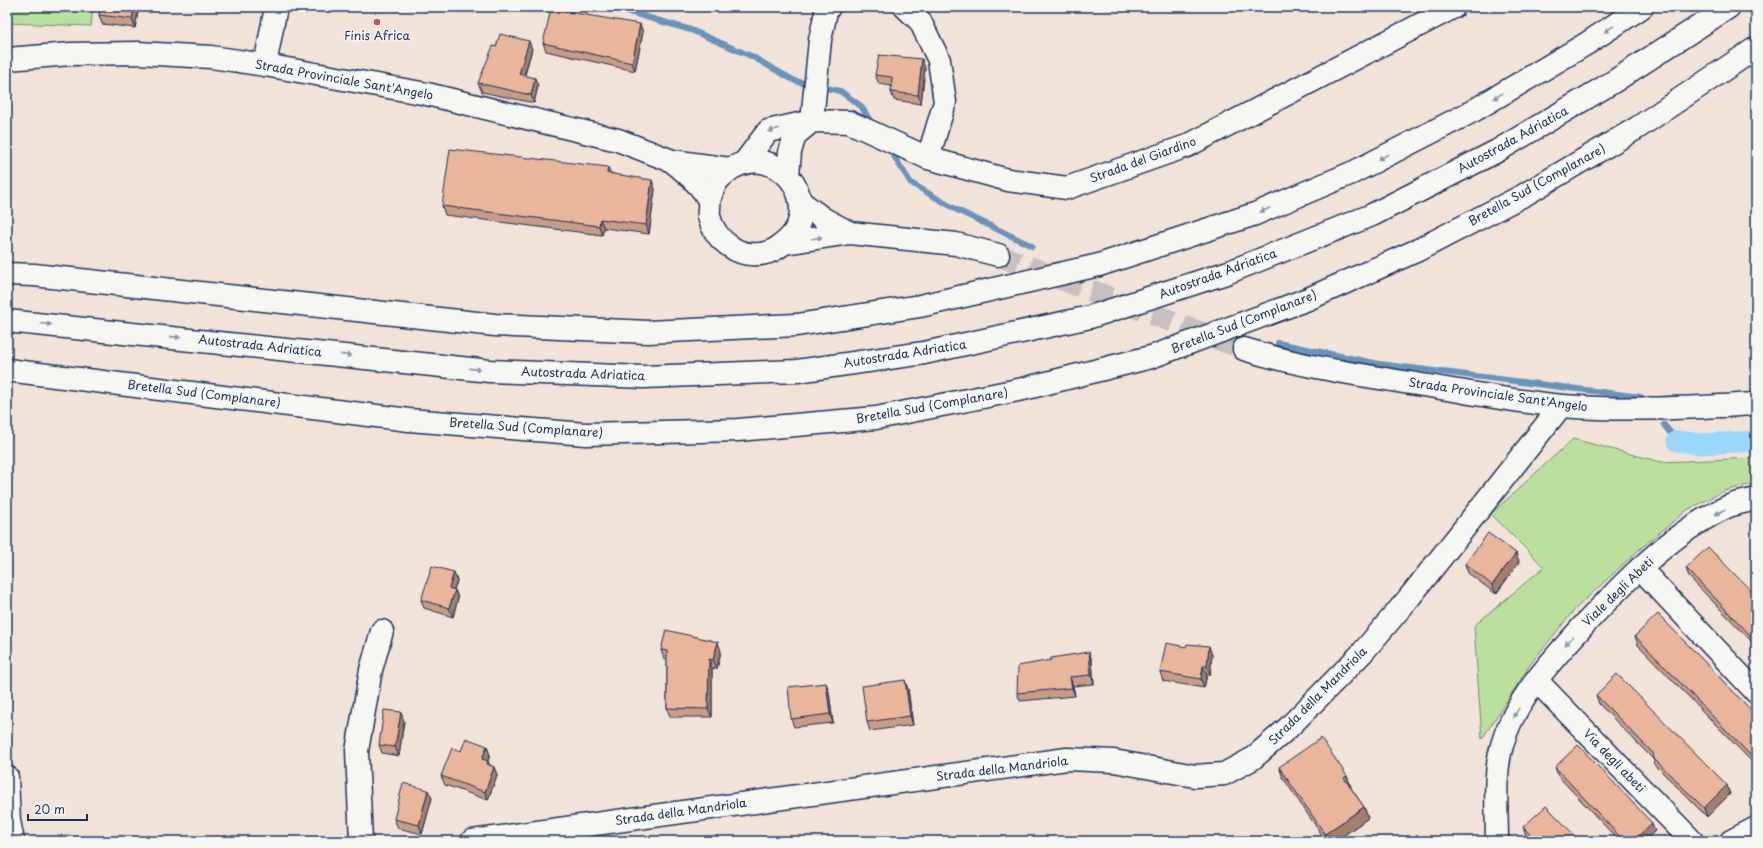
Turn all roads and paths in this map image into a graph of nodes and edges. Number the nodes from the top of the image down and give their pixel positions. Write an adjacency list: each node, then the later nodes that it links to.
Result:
1 (276, 7): 9 (main road)
2 (829, 7): 10 (main road)
3 (905, 7): 11 (main road)
4 (1454, 7): 11 (main road, Strada del Giardino)
5 (1642, 7): 20 (main road, one-way to 20)
6 (1729, 7): 21 (main road, Autostrada Adriatica, one-way to 6)
7 (1756, 48): 23 (main road, Bretella Sud (Complanare))
8 (7, 58): 9 (main road, Strada Provinciale Sant'Angelo)
9 (265, 65): 12 (main road, Strada Provinciale Sant'Angelo)
10 (812, 121): 11 (main road, Strada del Giardino); 13 (main road, Strada del Giardino, one-way to 13); 14 (main road)
11 (928, 158)
12 (672, 161): 13 (main road, Strada Provinciale Sant'Angelo); 15 (main road, Strada Provinciale Sant'Angelo)
13 (737, 166): 14 (main road, Strada Provinciale Sant'Angelo); 15 (main road, Strada Provinciale Sant'Angelo)
14 (788, 175): 16 (main road, Strada Provinciale Sant'Angelo)
15 (709, 201): 18 (main road, Strada Provinciale Sant'Angelo)
16 (801, 202): 17 (main road, Strada Provinciale Sant'Angelo); 18 (main road, Strada Provinciale Sant'Angelo)
17 (850, 233): 18 (main road, Strada Provinciale Sant'Angelo, one-way to 17); 19 (main road, Strada Provinciale Sant'Angelo)
18 (785, 244)
19 (998, 255)
20 (7, 274)
21 (7, 321)
22 (1244, 349): 25 (main road, Strada Provinciale Sant'Angelo)
23 (7, 370)
24 (1756, 404): 25 (main road, Strada Provinciale Sant'Angelo)
25 (1561, 406): 35 (main road, Strada della Mandriola)
26 (1756, 499): 27 (main road, Viale degli Abeti, one-way to 27)
27 (1640, 568): 29 (main road, Viale degli Abeti, one-way to 29); 30 (main road)
28 (382, 632): 34 (main road)
29 (1536, 680): 36 (main road, Viale degli Abeti, one-way to 36); 37 (main road, Via degli abeti)
30 (1756, 692)
31 (7, 777): 33 (main road)
32 (1756, 828): 38 (main road)
33 (13, 841)
34 (361, 841)
35 (472, 841)
36 (1497, 841)
37 (1692, 841)
38 (1731, 841)

